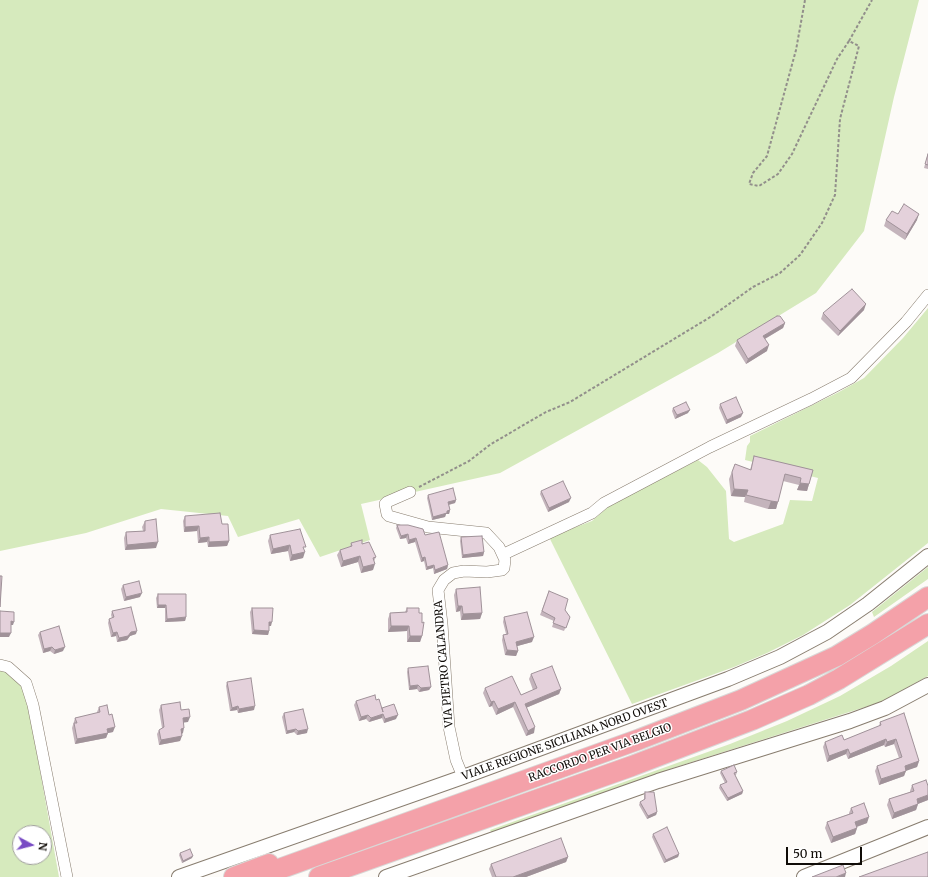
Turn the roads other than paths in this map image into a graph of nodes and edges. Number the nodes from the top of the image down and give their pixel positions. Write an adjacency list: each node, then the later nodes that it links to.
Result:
1 (928, 295): 3 (street)
2 (410, 492): 3 (street)
3 (504, 554): 9 (street, VIA PIETRO CALANDRA)
4 (928, 556): 9 (street, VIALE REGIONE SICILIANA NORD OVEST)
5 (928, 597): 10 (highway, RACCORDO PER VIA BELGIO)
6 (928, 624): 16 (highway, RACCORDO PER VIA BELGIO)
7 (0, 665): 12 (street)
8 (928, 685): 17 (street)
9 (462, 777): 13 (street, VIALE REGIONE SICILIANA NORD OVEST)
10 (424, 816): 14 (highway); 15 (highway, RACCORDO PER VIA BELGIO)
11 (928, 827): 18 (street)
12 (67, 877)
13 (179, 877)
14 (234, 877)
15 (258, 877)
16 (319, 877)
17 (386, 877)
18 (804, 877)

